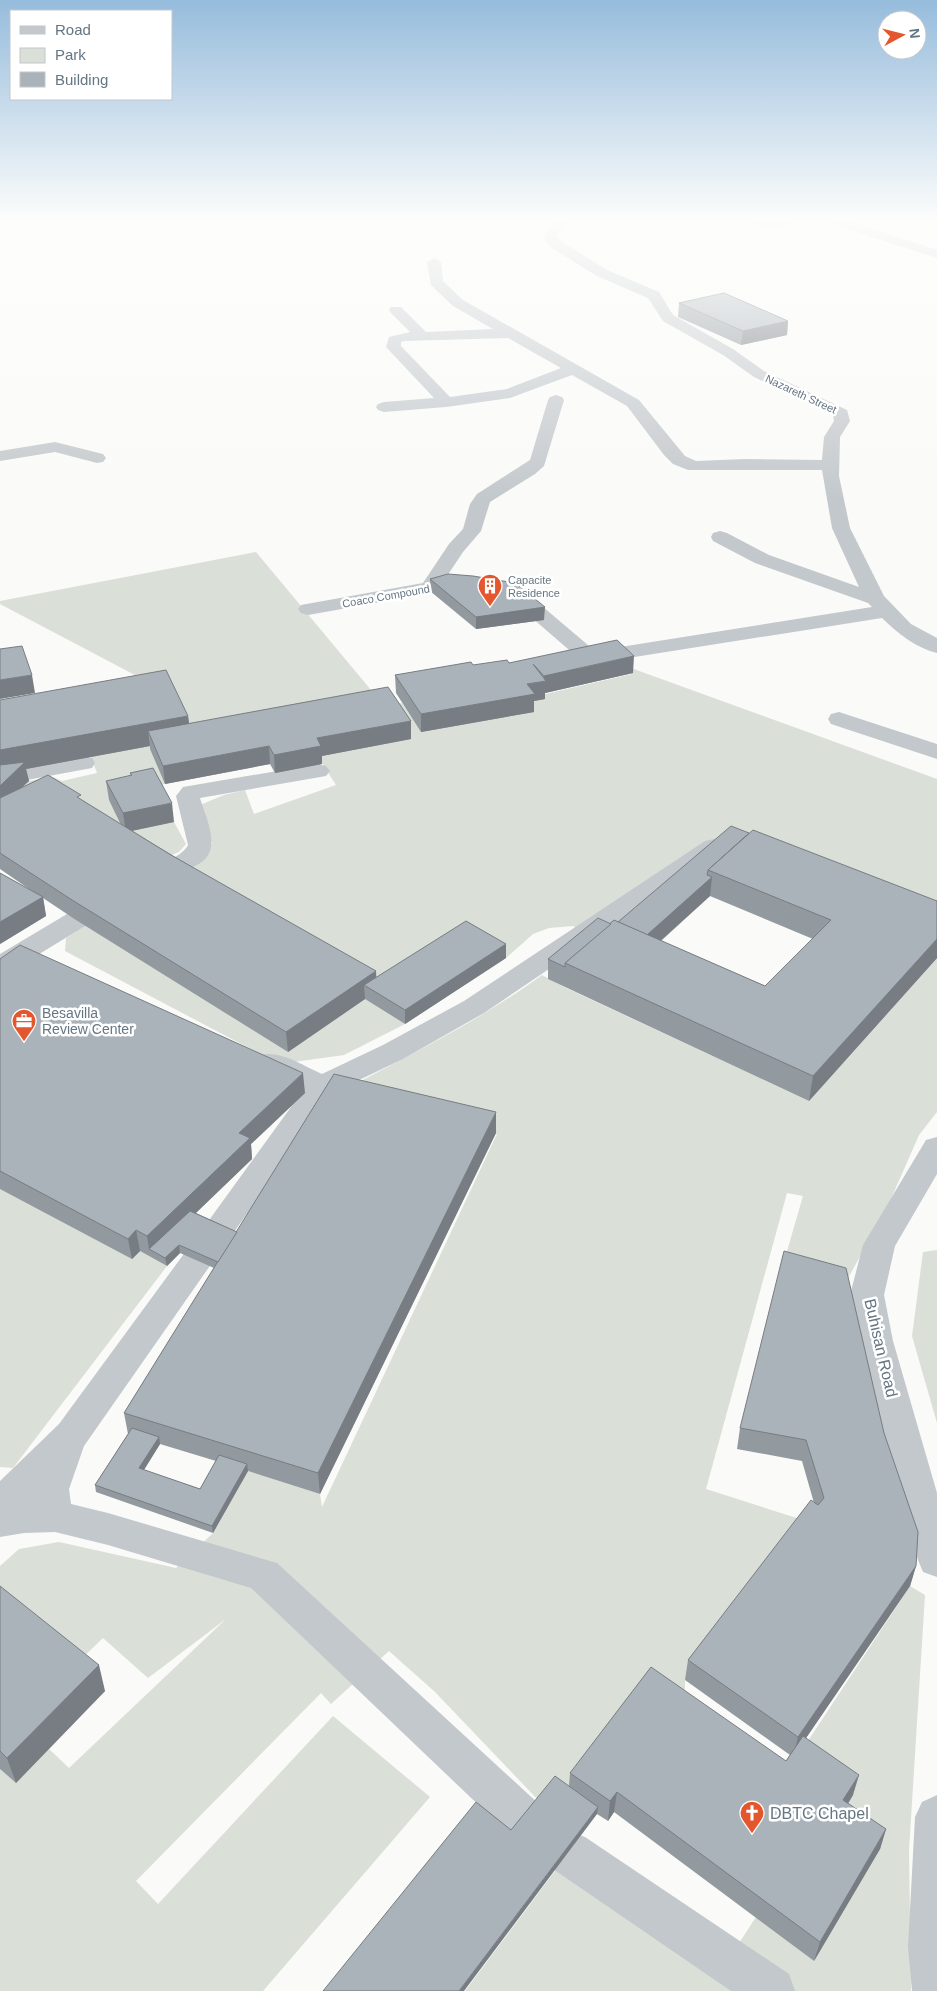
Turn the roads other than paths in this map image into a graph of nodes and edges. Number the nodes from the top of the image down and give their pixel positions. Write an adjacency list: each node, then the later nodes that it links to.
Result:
1 (400, 314): 5 (street)
2 (477, 314): 4 (street)
3 (665, 314): 12 (street, Nazareth Street)
4 (511, 333): 5 (street); 6 (street)
5 (422, 336): 8 (street)
6 (573, 369): 8 (street); 12 (street)
7 (556, 400): 14 (street)
8 (446, 402): 9 (street)
9 (384, 407)
10 (0, 456): 11 (street)
11 (97, 458)
12 (831, 465): 15 (street, Nazareth Street)
13 (720, 537): 15 (street)
14 (429, 588): 16 (street, Coaco Compound); 18 (street, Coaco Compound)
15 (880, 605): 17 (street, Nazareth Street); 18 (street)
16 (308, 610)
17 (937, 647)
18 (590, 658): 19 (street)
19 (561, 662)
20 (839, 719): 21 (street)
21 (937, 752)
22 (84, 763): 24 (street)
23 (318, 771): 26 (street)
24 (0, 778)
25 (738, 842): 32 (street)
26 (169, 872)
27 (76, 920): 28 (street)
28 (26, 949): 29 (street); 30 (street)
29 (53, 962)
30 (0, 966)
31 (250, 1053): 32 (street)
32 (322, 1086): 34 (street)
33 (937, 1148): 40 (street, Buhisan Road)
34 (218, 1231)
35 (198, 1260): 36 (street)
36 (72, 1435): 37 (street); 38 (street)
37 (0, 1505)
38 (56, 1516): 39 (street); 42 (street)
39 (0, 1521)
40 (937, 1560)
41 (937, 1817): 45 (street)
42 (525, 1820)
43 (569, 1852): 44 (street)
44 (772, 1991)
45 (935, 1991)

